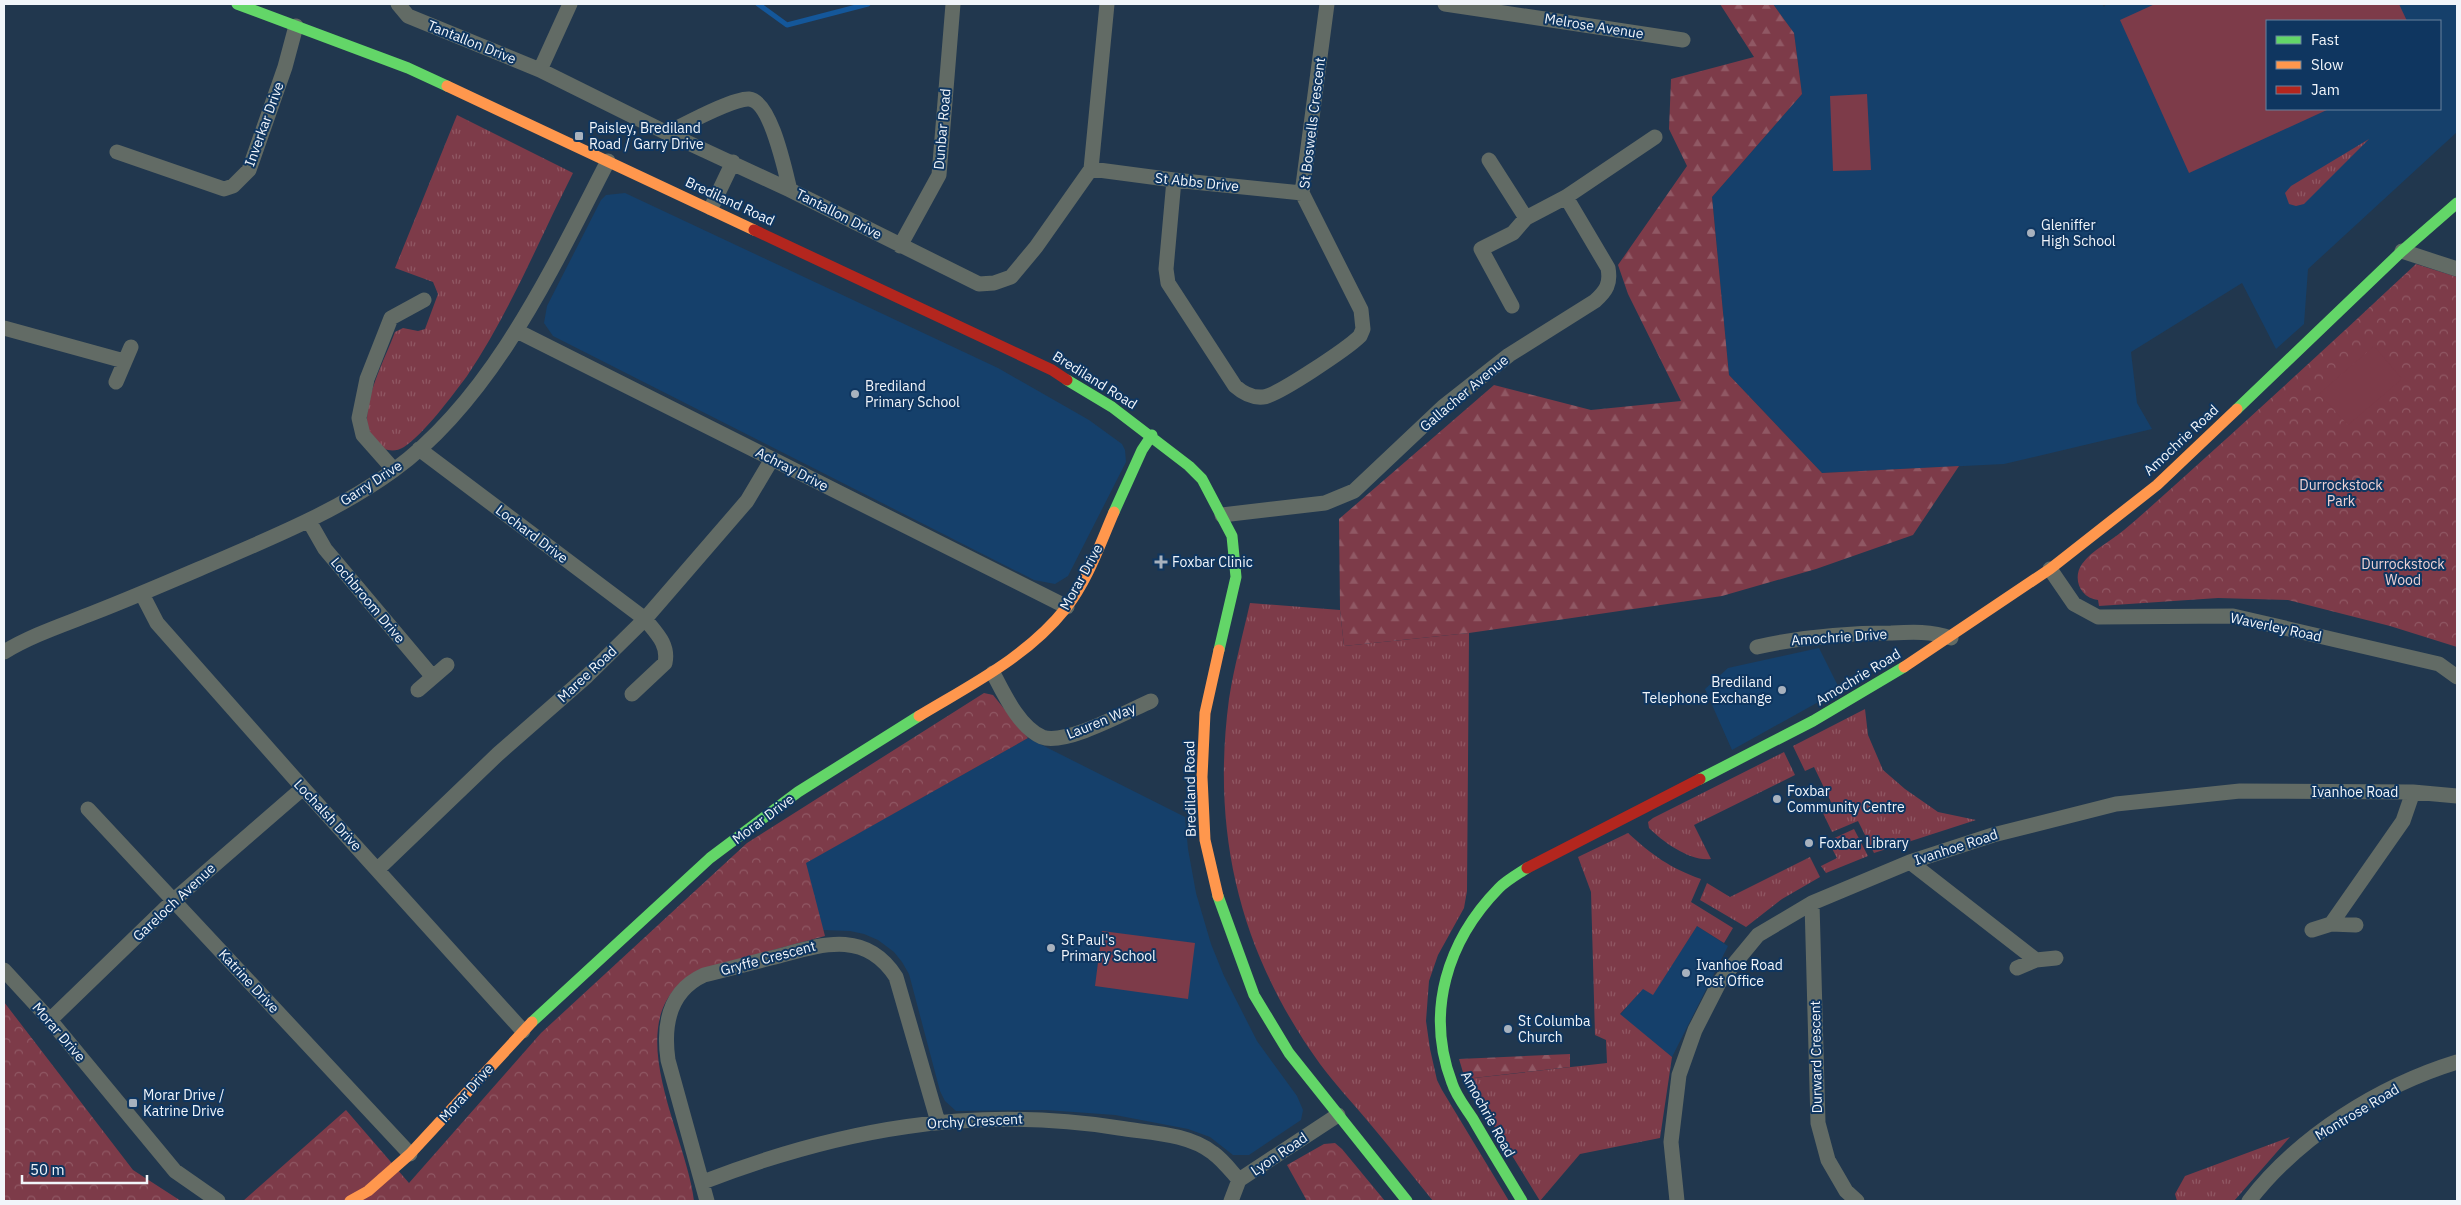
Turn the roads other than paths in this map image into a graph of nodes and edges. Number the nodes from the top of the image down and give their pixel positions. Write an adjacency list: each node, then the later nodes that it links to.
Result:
1 (240, 4): 9 (street, Brediland Road)
2 (398, 4): 11 (street, Tantallon Drive)
3 (570, 4): 11 (street)
4 (953, 4): 26 (street, Dunbar Road)
5 (1107, 4): 18 (street)
6 (1327, 4): 21 (street, St Boswells Crescent)
7 (1445, 4): 8 (street, Melrose Avenue)
8 (1529, 10): 10 (street, Melrose Avenue)
9 (296, 26): 14 (street, Inverkar Drive); 16 (street, Brediland Road)
10 (1683, 40)
11 (540, 70): 12 (street, Tantallon Drive)
12 (667, 133): 17 (street, Tantallon Drive); 20 (street)
13 (1655, 137): 22 (street)
14 (117, 152)
15 (1488, 160): 25 (street)
16 (608, 161): 24 (street, Brediland Road); 32 (street, Garry Drive)
17 (733, 162): 20 (street, Tantallon Drive); 24 (street)
18 (1091, 170): 19 (street, St Abbs Drive); 26 (street, Tantallon Drive)
19 (1174, 180): 21 (street, St Abbs Drive); 21 (street, St Boswells Crescent)
20 (790, 190): 26 (street, Tantallon Drive)
21 (1302, 193)
22 (1566, 197): 25 (street); 40 (street, Gallacher Avenue)
23 (2457, 204): 27 (street, Amochrie Road)
24 (710, 208): 36 (street, Brediland Road)
25 (1526, 218): 30 (street)
26 (900, 246)
27 (2402, 251): 28 (street); 42 (street, Amochrie Road)
28 (2457, 269)
29 (424, 300): 39 (street)
30 (1512, 306)
31 (4, 328): 34 (street)
32 (517, 331): 37 (street, Garry Drive); 38 (street, Achray Drive)
33 (131, 347): 34 (street)
34 (124, 361): 35 (street)
35 (116, 382)
36 (1152, 435): 40 (street, Brediland Road); 44 (street, Morar Drive)
37 (419, 449): 39 (street, Garry Drive); 45 (street, Lochard Drive)
38 (772, 458): 44 (street, Achray Drive); 45 (street, Maree Road)
39 (394, 470): 41 (street, Garry Drive)
40 (1222, 515): 74 (street, Brediland Road)
41 (309, 521): 43 (street, Garry Drive); 51 (street, Lochbroom Drive)
42 (2050, 569): 46 (street, Amochrie Road); 52 (street, Waverley Road)
43 (142, 594): 48 (street, Garry Drive); 56 (street, Lochalsh Drive)
44 (1068, 607): 50 (street, Morar Drive)
45 (645, 619): 54 (street, Lochard Drive); 61 (street, Maree Road)
46 (1951, 638): 47 (street, Amochrie Drive); 84 (street, Amochrie Road)
47 (1757, 647)
48 (4, 652)
49 (447, 665): 51 (street)
50 (993, 673): 55 (street, Lauren Way); 72 (street, Morar Drive)
51 (432, 676): 53 (street)
52 (2457, 677)
53 (418, 690)
54 (632, 694)
55 (1151, 700)
56 (302, 788): 61 (street, Lochalsh Drive); 62 (street, Gareloch Avenue)
57 (2413, 792): 58 (street, Ivanhoe Road); 60 (street, Ivanhoe Road); 64 (street)
58 (2457, 796)
59 (88, 808): 62 (street, Katrine Drive)
60 (1910, 862): 63 (street, Ivanhoe Road); 68 (street)
61 (378, 868): 72 (street, Lochalsh Drive)
62 (174, 900): 71 (street, Gareloch Avenue); 76 (street, Katrine Drive)
63 (1812, 902): 85 (street, Ivanhoe Road); 86 (street, Durward Crescent)
64 (2331, 924): 65 (street); 66 (street)
65 (2356, 925)
66 (2312, 930)
67 (2056, 958): 68 (street)
68 (2036, 960): 69 (street)
69 (2017, 968)
70 (4, 970): 71 (street, Morar Drive)
71 (50, 1020): 79 (street, Morar Drive)
72 (523, 1031): 76 (street, Morar Drive)
73 (2457, 1062): 87 (street, Montrose Road)
74 (1338, 1115): 77 (street, Lyon Road); 83 (street, Brediland Road)
75 (938, 1122): 77 (street, Orchy Crescent); 78 (street, Orchy Crescent); 78 (street, Gryffe Crescent)
76 (410, 1154): 80 (street, Morar Drive)
77 (1239, 1180): 82 (street, Lyon Road)
78 (703, 1182): 81 (street, Gryffe Crescent)
79 (218, 1201)
80 (350, 1201)
81 (707, 1201)
82 (1231, 1201)
83 (1407, 1201)
84 (1522, 1201)
85 (1677, 1201)
86 (1857, 1201)
87 (2249, 1201)

